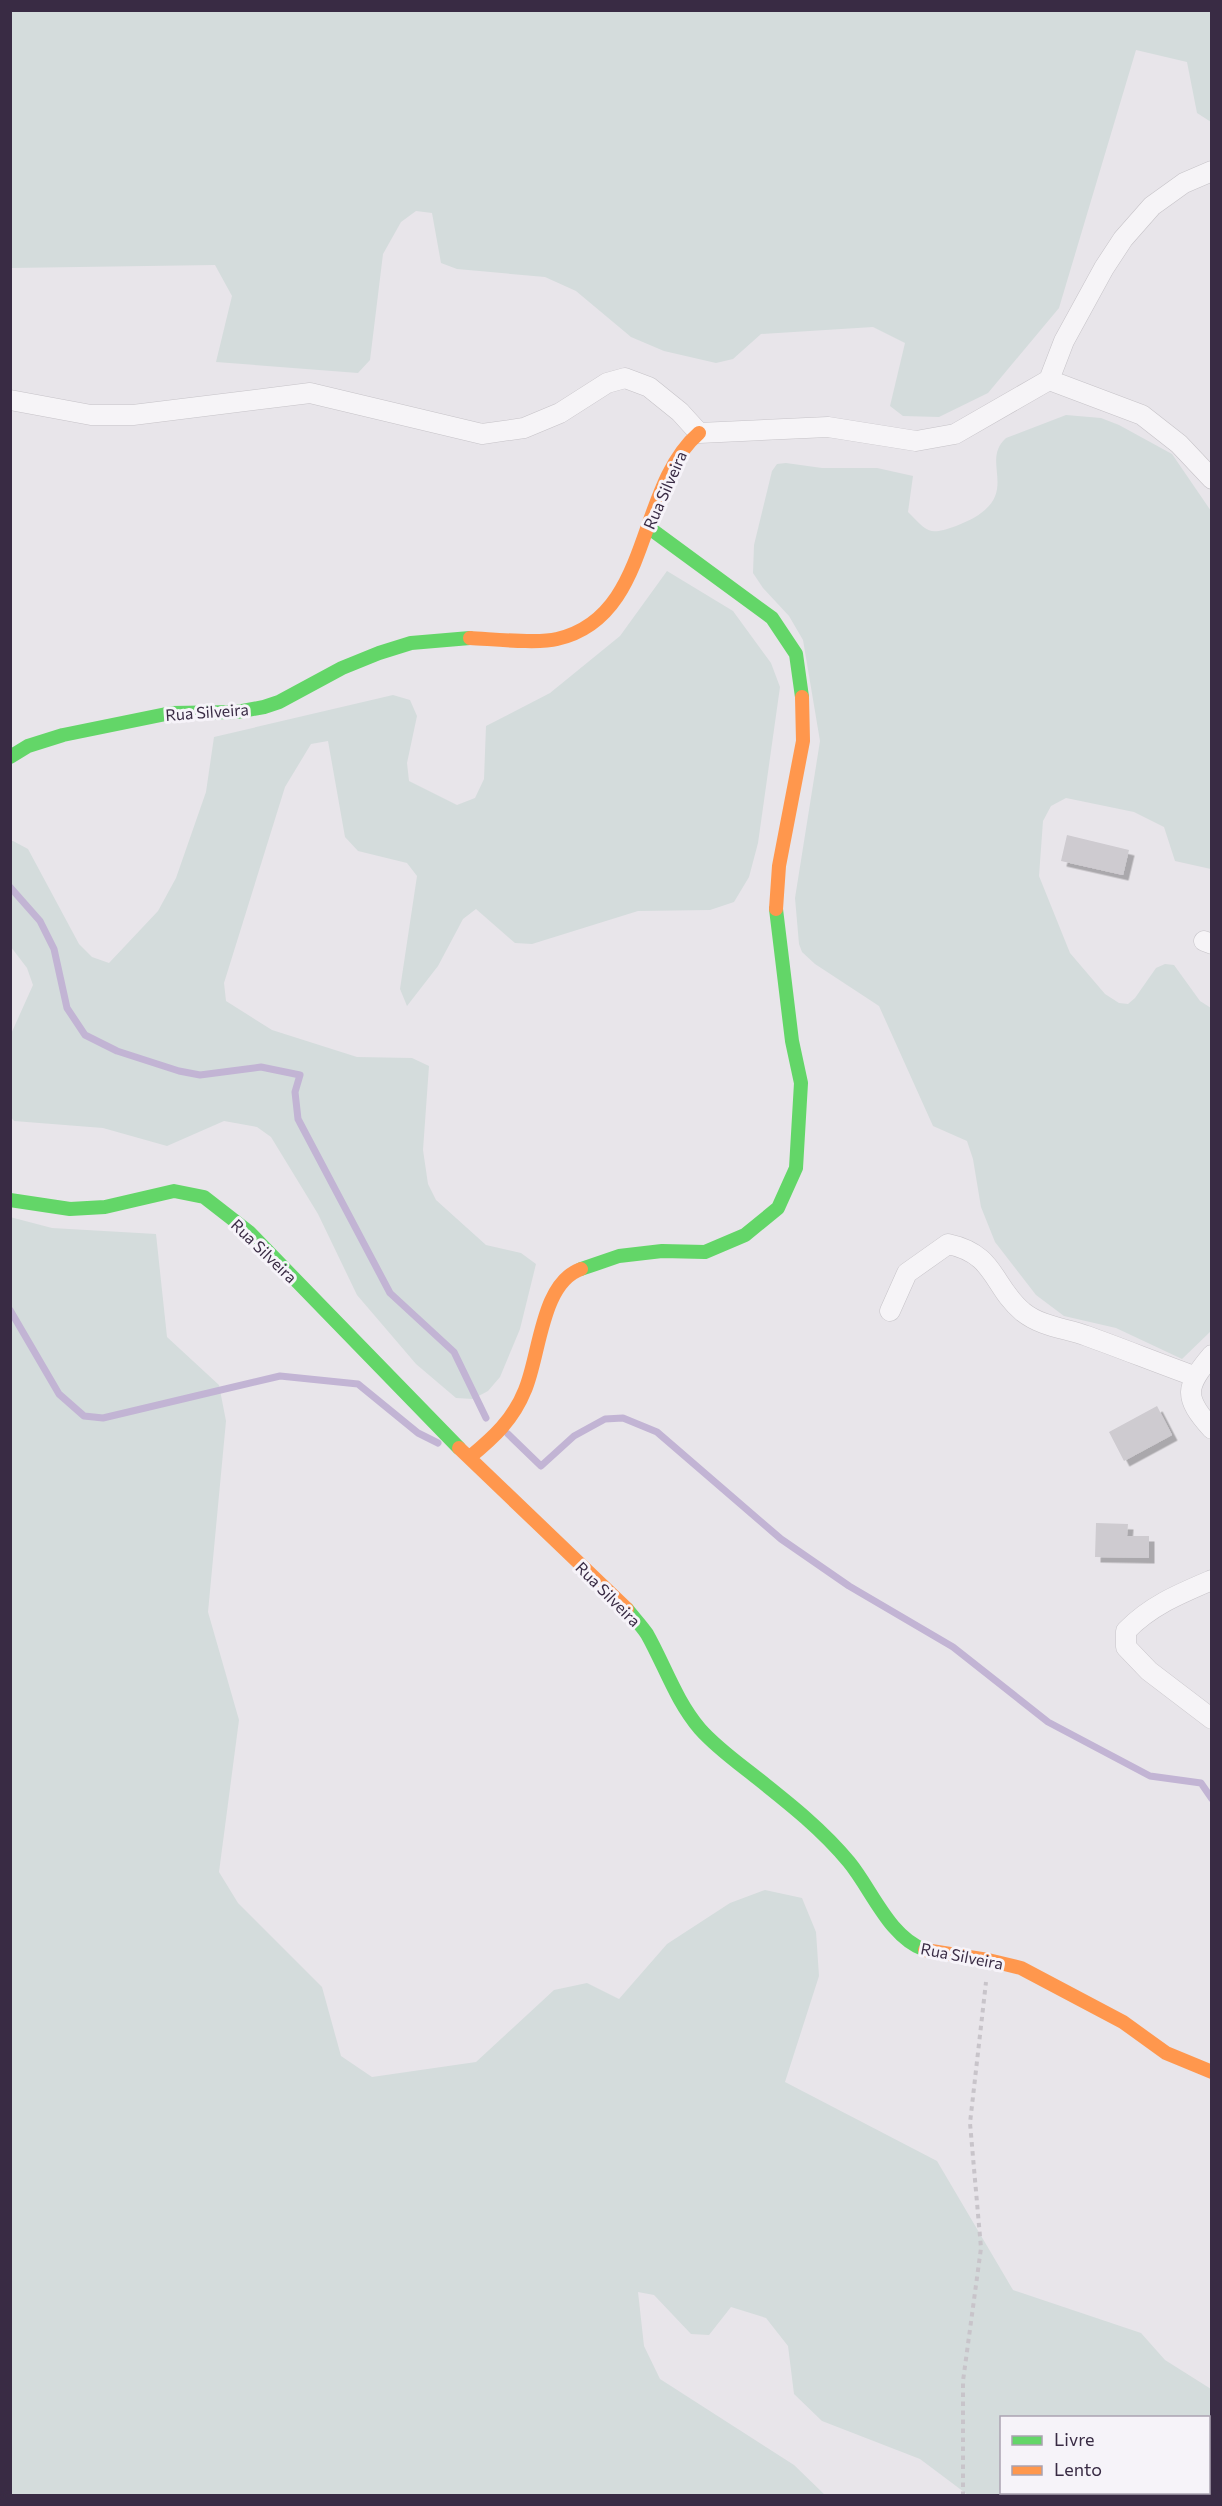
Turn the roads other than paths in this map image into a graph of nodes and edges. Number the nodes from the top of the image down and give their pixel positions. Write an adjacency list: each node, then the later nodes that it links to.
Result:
1 (1212, 171): 2 (street)
2 (1049, 380): 4 (street); 5 (street)
3 (10, 400): 4 (street, Rua Silveira)
4 (699, 433): 6 (street, Rua Silveira)
5 (1212, 480)
6 (648, 527): 7 (street, Rua Silveira); 13 (street)
7 (10, 757)
8 (10, 1200): 13 (street, Rua Silveira)
9 (890, 1311): 11 (street)
10 (1212, 1355): 11 (street)
11 (1194, 1376): 12 (street)
12 (1212, 1429)
13 (470, 1457): 16 (street, Rua Silveira)
14 (1212, 1580): 15 (street)
15 (1212, 1719)
16 (1212, 2072)

